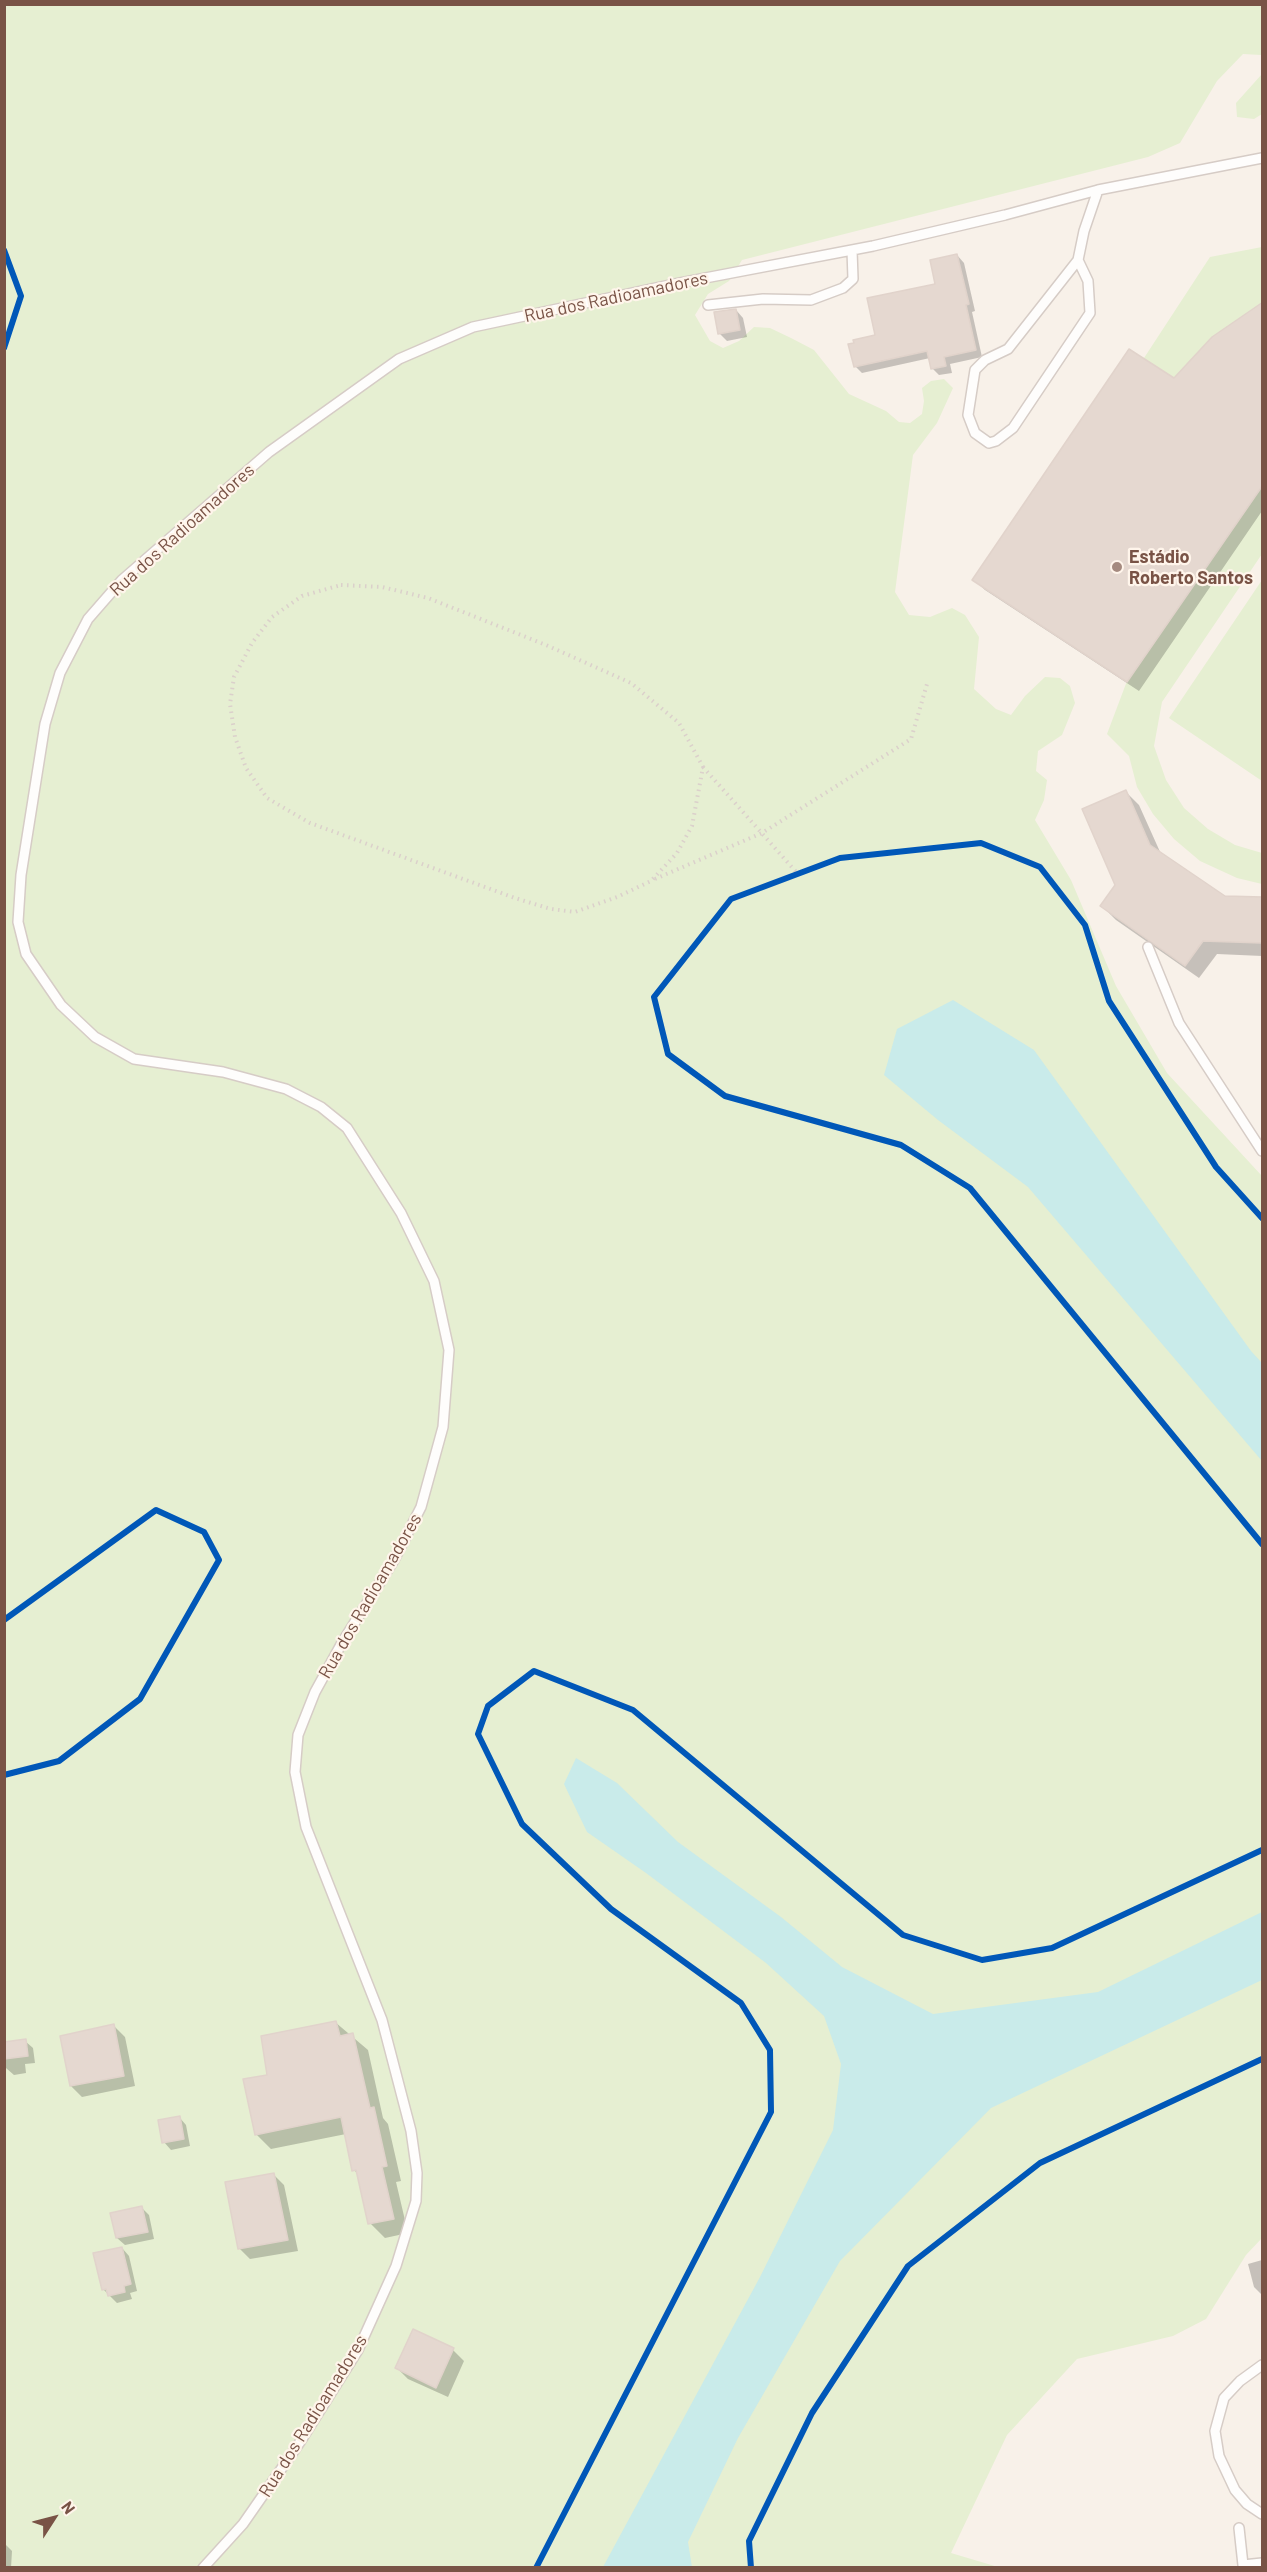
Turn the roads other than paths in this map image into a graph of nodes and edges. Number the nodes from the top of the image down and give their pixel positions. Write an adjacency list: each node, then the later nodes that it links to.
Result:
1 (1263, 158): 2 (lane, Rua dos Radioamadores)
2 (1098, 190): 3 (lane, Rua dos Radioamadores); 4 (lane)
3 (852, 250): 5 (lane); 12 (lane, Rua dos Radioamadores)
4 (1078, 260): 4 (lane)
5 (708, 305)
6 (1148, 947): 7 (lane)
7 (1263, 1151)
8 (1263, 2365): 9 (lane)
9 (1263, 2514)
10 (1239, 2528): 11 (lane)
11 (1263, 2563)
12 (203, 2568)

